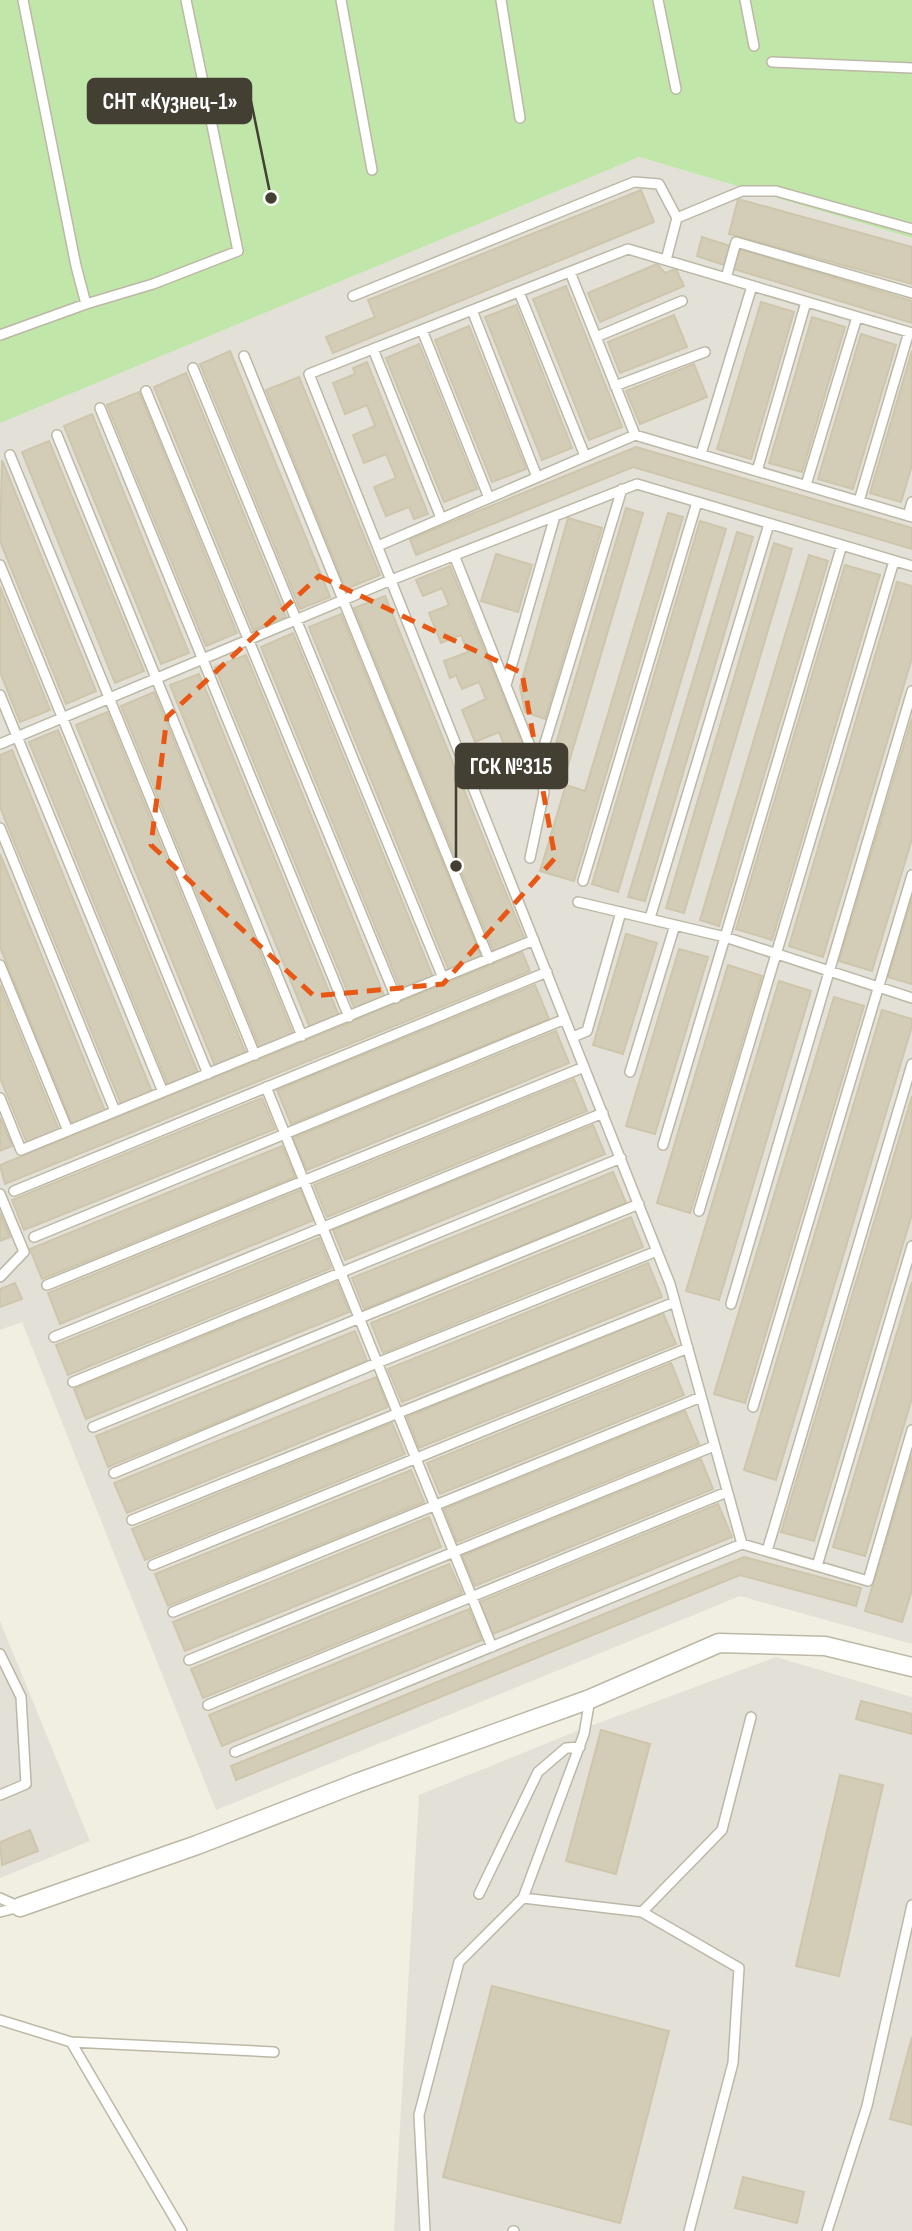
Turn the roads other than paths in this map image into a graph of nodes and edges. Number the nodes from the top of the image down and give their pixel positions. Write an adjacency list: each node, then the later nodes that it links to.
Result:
1 (23, 0): 24 (lane)
2 (186, 0): 24 (lane)
3 (341, 0): 12 (lane)
4 (501, 0): 11 (lane)
5 (658, 0): 10 (lane)
6 (745, 0): 7 (lane)
7 (754, 46)
8 (772, 62): 9 (lane)
9 (912, 68)
10 (676, 89)
11 (520, 118)
12 (372, 170)
13 (677, 218): 14 (lane); 15 (lane); 21 (lane)
14 (912, 229)
15 (666, 260): 16 (lane); 17 (lane)
16 (570, 272): 19 (lane); 30 (lane)
17 (726, 278): 18 (lane); 20 (lane)
18 (752, 286): 23 (lane); 40 (lane)
19 (519, 292): 25 (lane); 42 (lane)
20 (912, 293)
21 (353, 296)
22 (682, 301): 30 (lane)
23 (806, 302): 26 (lane); 43 (lane)
24 (86, 304): 29 (lane)
25 (472, 310): 27 (lane); 44 (lane)
26 (856, 317): 28 (lane); 45 (lane)
27 (422, 330): 31 (lane); 47 (lane)
28 (911, 333): 48 (lane)
29 (0, 335)
30 (596, 337): 35 (lane)
31 (373, 349): 53 (lane); 56 (lane)
32 (705, 352): 35 (lane)
33 (244, 356): 62 (lane)
34 (193, 368): 63 (lane)
35 (615, 386): 39 (lane)
36 (146, 391): 64 (lane)
37 (100, 408): 65 (lane)
38 (57, 435): 66 (lane)
39 (635, 435): 40 (lane); 42 (lane)
40 (701, 454): 43 (lane)
41 (10, 455): 70 (lane)
42 (585, 456): 44 (lane)
43 (757, 471): 45 (lane)
44 (537, 477): 47 (lane)
45 (806, 485): 48 (lane)
46 (622, 489): 49 (lane); 51 (lane); 74 (lane)
47 (489, 498): 53 (lane)
48 (859, 501): 52 (lane)
49 (697, 502): 54 (lane); 78 (lane)
50 (912, 502): 52 (lane)
51 (555, 516): 57 (lane); 67 (lane)
52 (910, 516)
53 (440, 519): 56 (lane)
54 (769, 524): 55 (lane); 81 (lane)
55 (842, 545): 58 (lane); 83 (lane)
56 (378, 546): 61 (lane)
57 (454, 555): 61 (lane); 67 (lane)
58 (894, 561): 60 (lane); 85 (lane)
59 (0, 565): 71 (lane)
60 (912, 566)
61 (391, 580): 62 (lane); 84 (lane)
62 (342, 600): 63 (lane); 86 (lane)
63 (296, 619): 64 (lane); 90 (lane)
64 (249, 639): 65 (lane); 92 (lane)
65 (202, 659): 66 (lane); 94 (lane)
66 (157, 678): 70 (lane); 96 (lane)
67 (506, 685): 74 (lane)
68 (912, 691): 89 (lane)
69 (0, 695): 72 (lane)
70 (109, 698): 71 (lane); 98 (lane)
71 (62, 718): 72 (lane); 102 (lane)
72 (17, 736): 73 (lane); 104 (lane)
73 (0, 744)
74 (538, 766): 76 (lane)
75 (0, 828): 106 (lane)
76 (530, 858)
77 (912, 876): 91 (lane)
78 (583, 881)
79 (578, 902): 80 (lane)
80 (621, 912): 81 (lane); 97 (lane)
81 (650, 918): 82 (lane)
82 (675, 925): 83 (lane); 101 (lane)
83 (725, 937): 85 (lane); 110 (lane)
84 (534, 940): 86 (lane); 88 (lane)
85 (777, 954): 89 (lane); 116 (lane)
86 (489, 959): 90 (lane)
87 (0, 965): 108 (lane)
88 (547, 972): 95 (lane); 103 (lane)
89 (828, 972): 91 (lane); 125 (lane)
90 (443, 978): 92 (lane)
91 (879, 987): 93 (lane); 132 (lane)
92 (396, 998): 94 (lane)
93 (912, 998)
94 (349, 1017): 96 (lane)
95 (565, 1019): 97 (lane); 109 (lane)
96 (302, 1036): 98 (lane)
97 (573, 1037): 100 (lane)
98 (255, 1055): 102 (lane)
99 (912, 1064): 143 (lane)
100 (584, 1067): 107 (lane); 112 (lane)
101 (630, 1072)
102 (208, 1074): 104 (lane)
103 (266, 1087): 109 (lane); 113 (lane)
104 (163, 1092): 106 (lane)
105 (0, 1098): 108 (lane)
106 (115, 1111): 108 (lane)
107 (603, 1113): 111 (lane); 117 (lane)
108 (68, 1131)
109 (285, 1134): 112 (lane); 118 (lane)
110 (663, 1145)
111 (621, 1158): 115 (lane); 121 (lane)
112 (303, 1180): 117 (lane); 123 (lane)
113 (14, 1191)
114 (0, 1194): 122 (lane)
115 (639, 1204): 120 (lane); 126 (lane)
116 (699, 1211)
117 (322, 1227): 121 (lane); 127 (lane)
118 (34, 1237)
119 (912, 1246): 146 (lane)
120 (657, 1251): 124 (lane); 129 (lane)
121 (340, 1272): 126 (lane); 130 (lane)
122 (0, 1277)
123 (47, 1285)
124 (675, 1302): 128 (lane); 133 (lane)
125 (731, 1304)
126 (360, 1320): 129 (lane); 134 (lane)
127 (54, 1336)
128 (688, 1348): 131 (lane); 137 (lane)
129 (377, 1363): 133 (lane); 138 (lane)
130 (73, 1382)
131 (701, 1397): 136 (lane); 140 (lane)
132 (753, 1407)
133 (397, 1413): 137 (lane); 141 (lane)
134 (93, 1427)
135 (912, 1430): 146 (lane)
136 (714, 1446): 139 (lane); 144 (lane)
137 (415, 1458): 140 (lane); 145 (lane)
138 (114, 1473)
139 (727, 1492): 142 (lane); 147 (lane)
140 (434, 1504): 144 (lane); 148 (lane)
141 (132, 1520)
142 (742, 1544): 143 (lane); 149 (lane)
143 (767, 1551): 146 (lane)
144 (453, 1552): 147 (lane); 151 (lane)
145 (153, 1565)
146 (817, 1566)
147 (471, 1597): 149 (lane); 154 (lane)
148 (173, 1612)
149 (492, 1647): 157 (lane)
150 (0, 1654): 158 (lane)
151 (189, 1660)
152 (912, 1667): 153 (street)
153 (590, 1699): 156 (lane); 163 (street)
154 (208, 1705)
155 (751, 1717): 165 (lane)
156 (580, 1746): 159 (lane); 161 (lane)
157 (235, 1752)
158 (0, 1795)
159 (479, 1894)
160 (0, 1898): 163 (lane)
161 (523, 1898): 165 (lane); 170 (lane)
162 (912, 1905): 172 (lane)
163 (20, 1907): 164 (lane)
164 (0, 1912)
165 (642, 1912): 171 (lane)
166 (0, 2020): 167 (lane)
167 (71, 2042): 168 (lane); 169 (lane)
168 (274, 2052)
169 (183, 2231)
170 (425, 2231)
171 (689, 2231)
172 (827, 2231)

